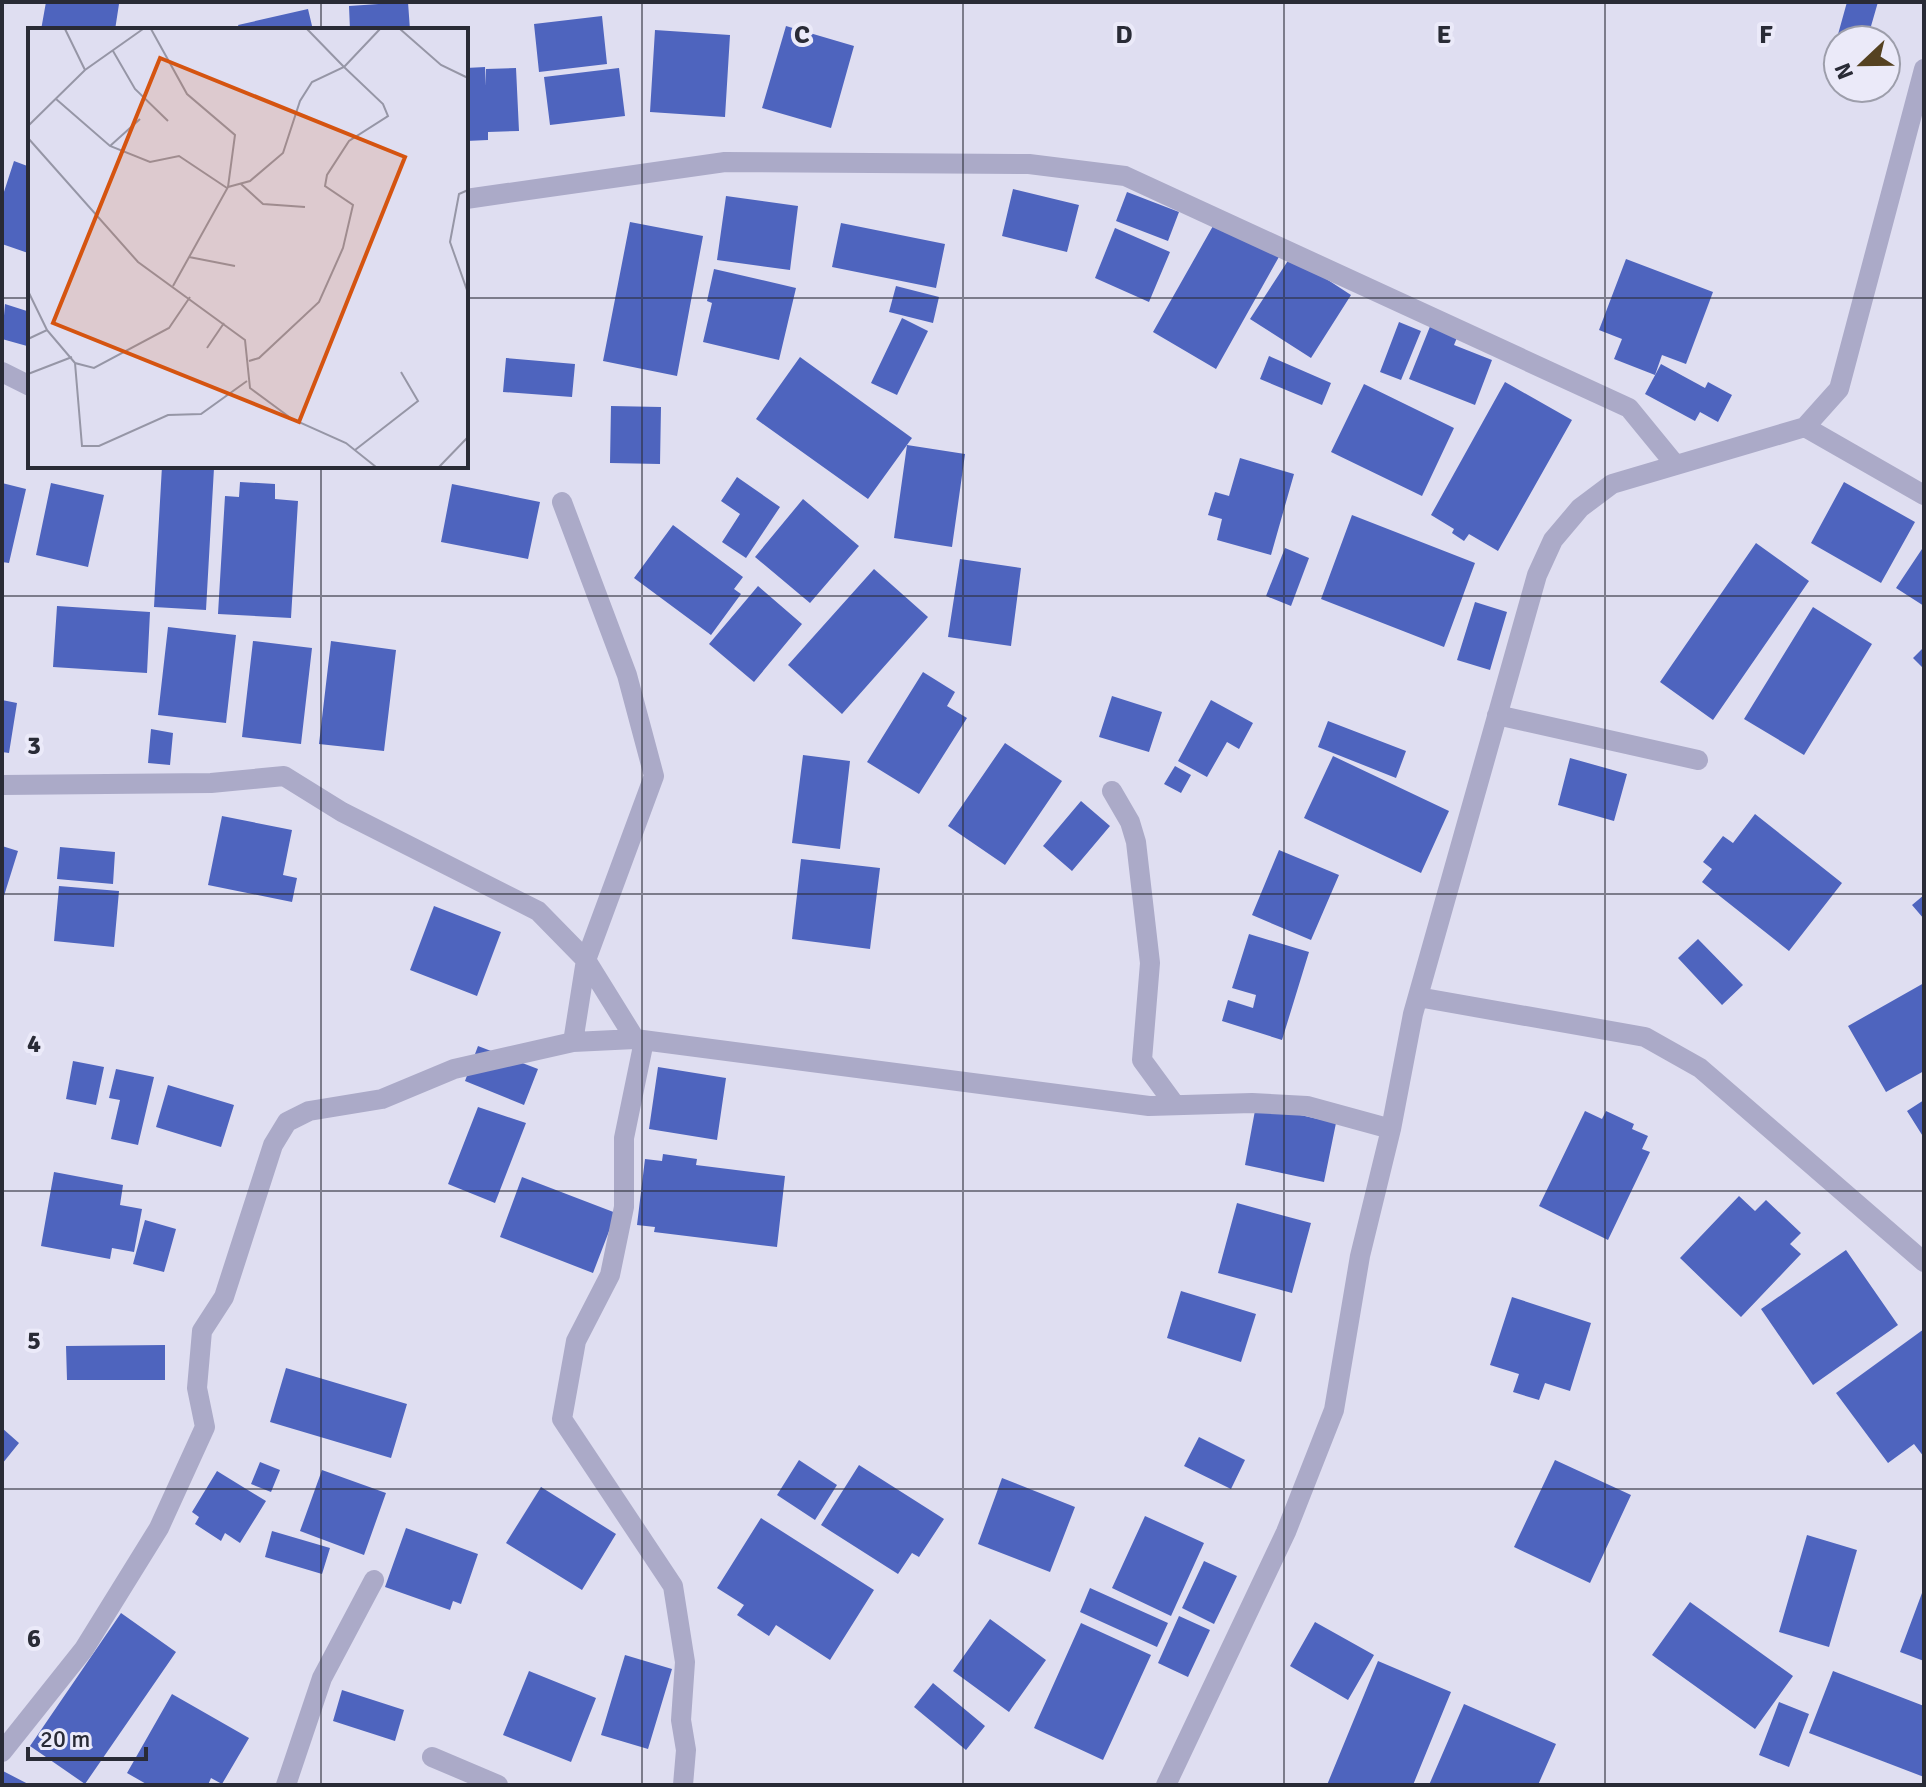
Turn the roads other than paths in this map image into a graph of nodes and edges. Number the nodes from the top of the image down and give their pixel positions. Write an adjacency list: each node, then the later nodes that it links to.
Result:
1 (1924, 69): 5 (street)
2 (468, 199): 6 (street)
3 (2, 372): 4 (street)
4 (28, 385)
5 (1805, 427): 6 (street); 7 (street)
6 (1674, 463): 9 (street)
7 (1924, 495)
8 (562, 502): 13 (street)
9 (1497, 715): 10 (street); 14 (street)
10 (1698, 760)
11 (2, 785): 13 (street)
12 (1112, 791): 17 (street)
13 (586, 960): 15 (street); 16 (street)
14 (1418, 997): 18 (street); 19 (street)
15 (639, 1040): 16 (street); 17 (street); 25 (street)
16 (573, 1042): 21 (street)
17 (1175, 1105): 18 (street)
18 (1391, 1129): 26 (street)
19 (1924, 1262)
20 (374, 1580): 23 (street)
21 (2, 1752)
22 (432, 1757): 24 (street)
23 (286, 1785)
24 (498, 1785)
25 (683, 1785)
26 (1166, 1785)

